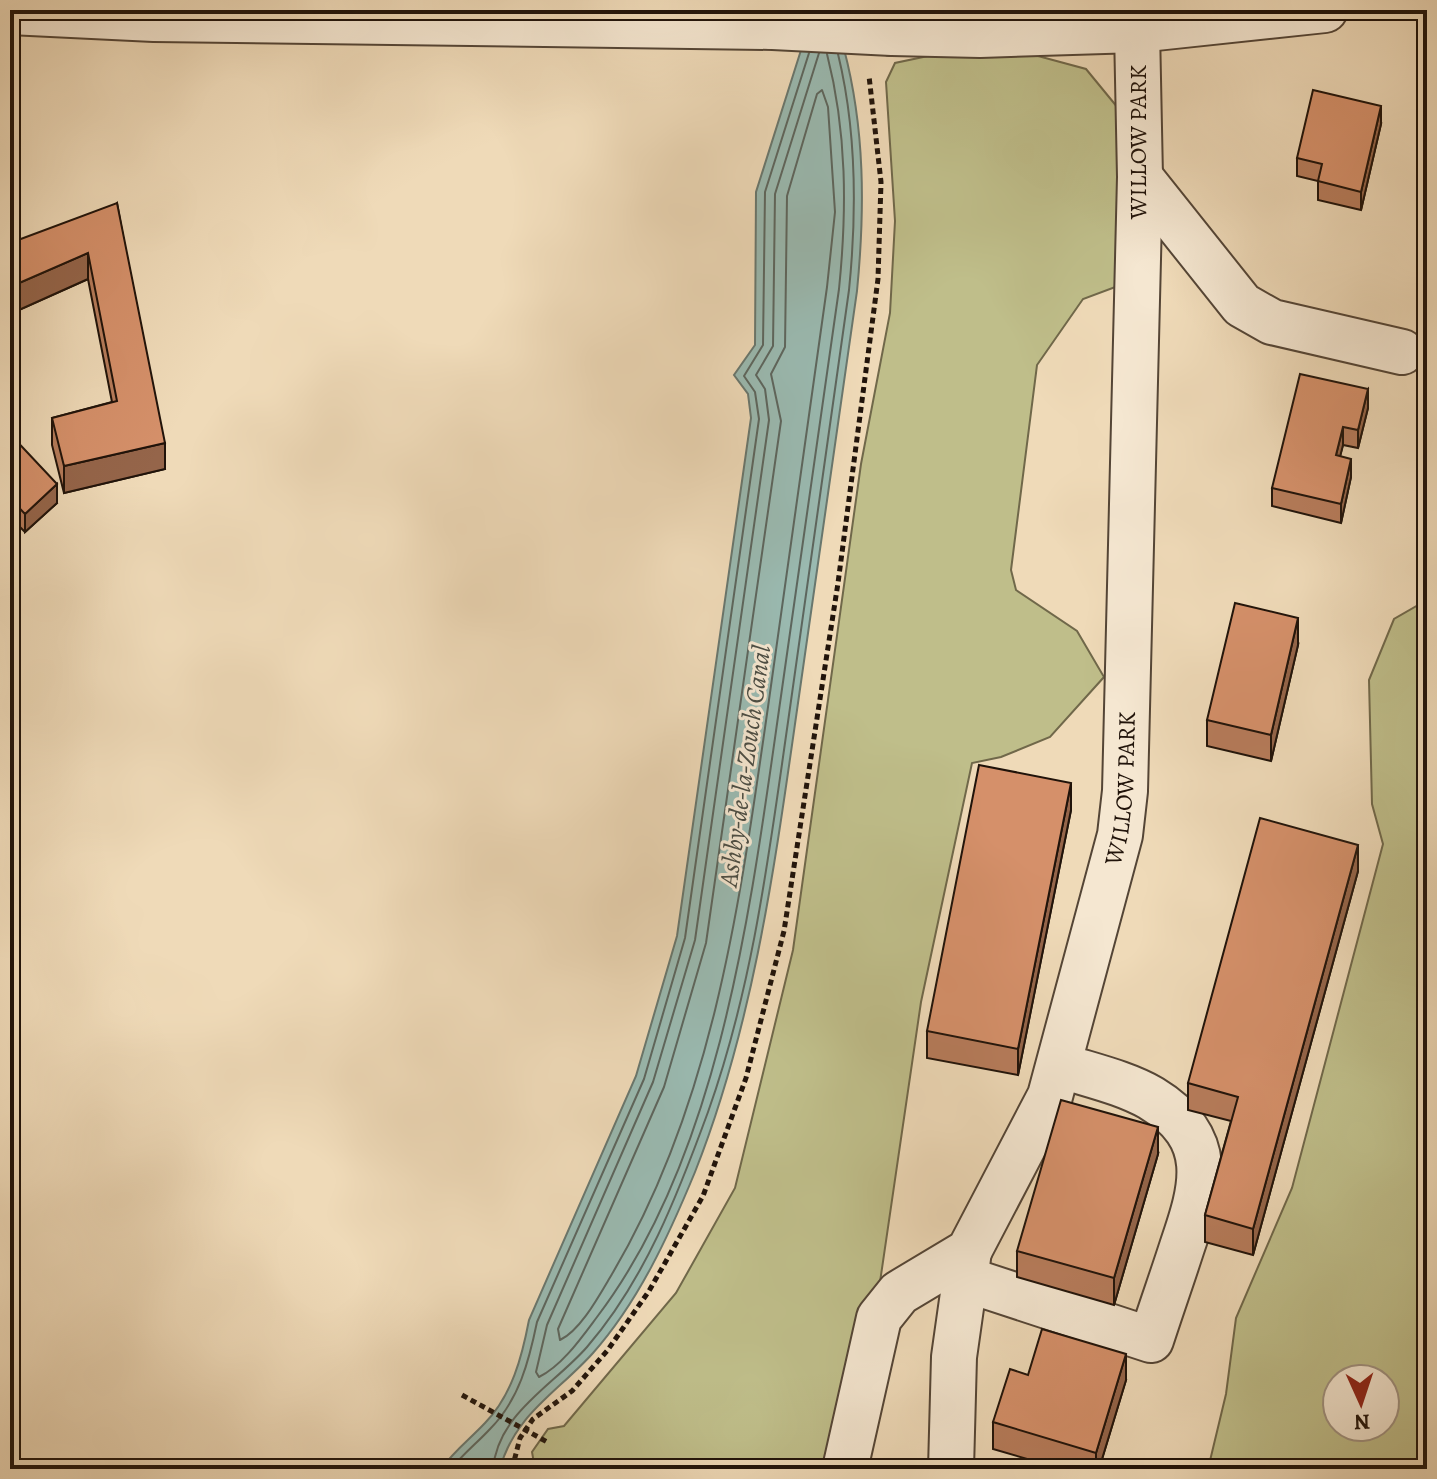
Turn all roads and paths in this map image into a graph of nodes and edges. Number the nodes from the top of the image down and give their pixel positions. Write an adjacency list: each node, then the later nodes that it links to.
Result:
1 (1325, 10): 4 (street)
2 (10, 12): 3 (street)
3 (525, 17): 5 (street, bridge)
4 (1137, 30): 5 (street); 6 (street, WILLOW PARK)
5 (881, 50): 12 (path)
6 (1140, 177): 7 (street); 8 (street, WILLOW PARK)
7 (1402, 352)
8 (1059, 1065): 9 (street, WILLOW PARK); 9 (street)
9 (967, 1265): 13 (street); 14 (street)
10 (462, 1395): 11 (path, bridge)
11 (549, 1443)
12 (512, 1469)
13 (845, 1469)
14 (951, 1469)

